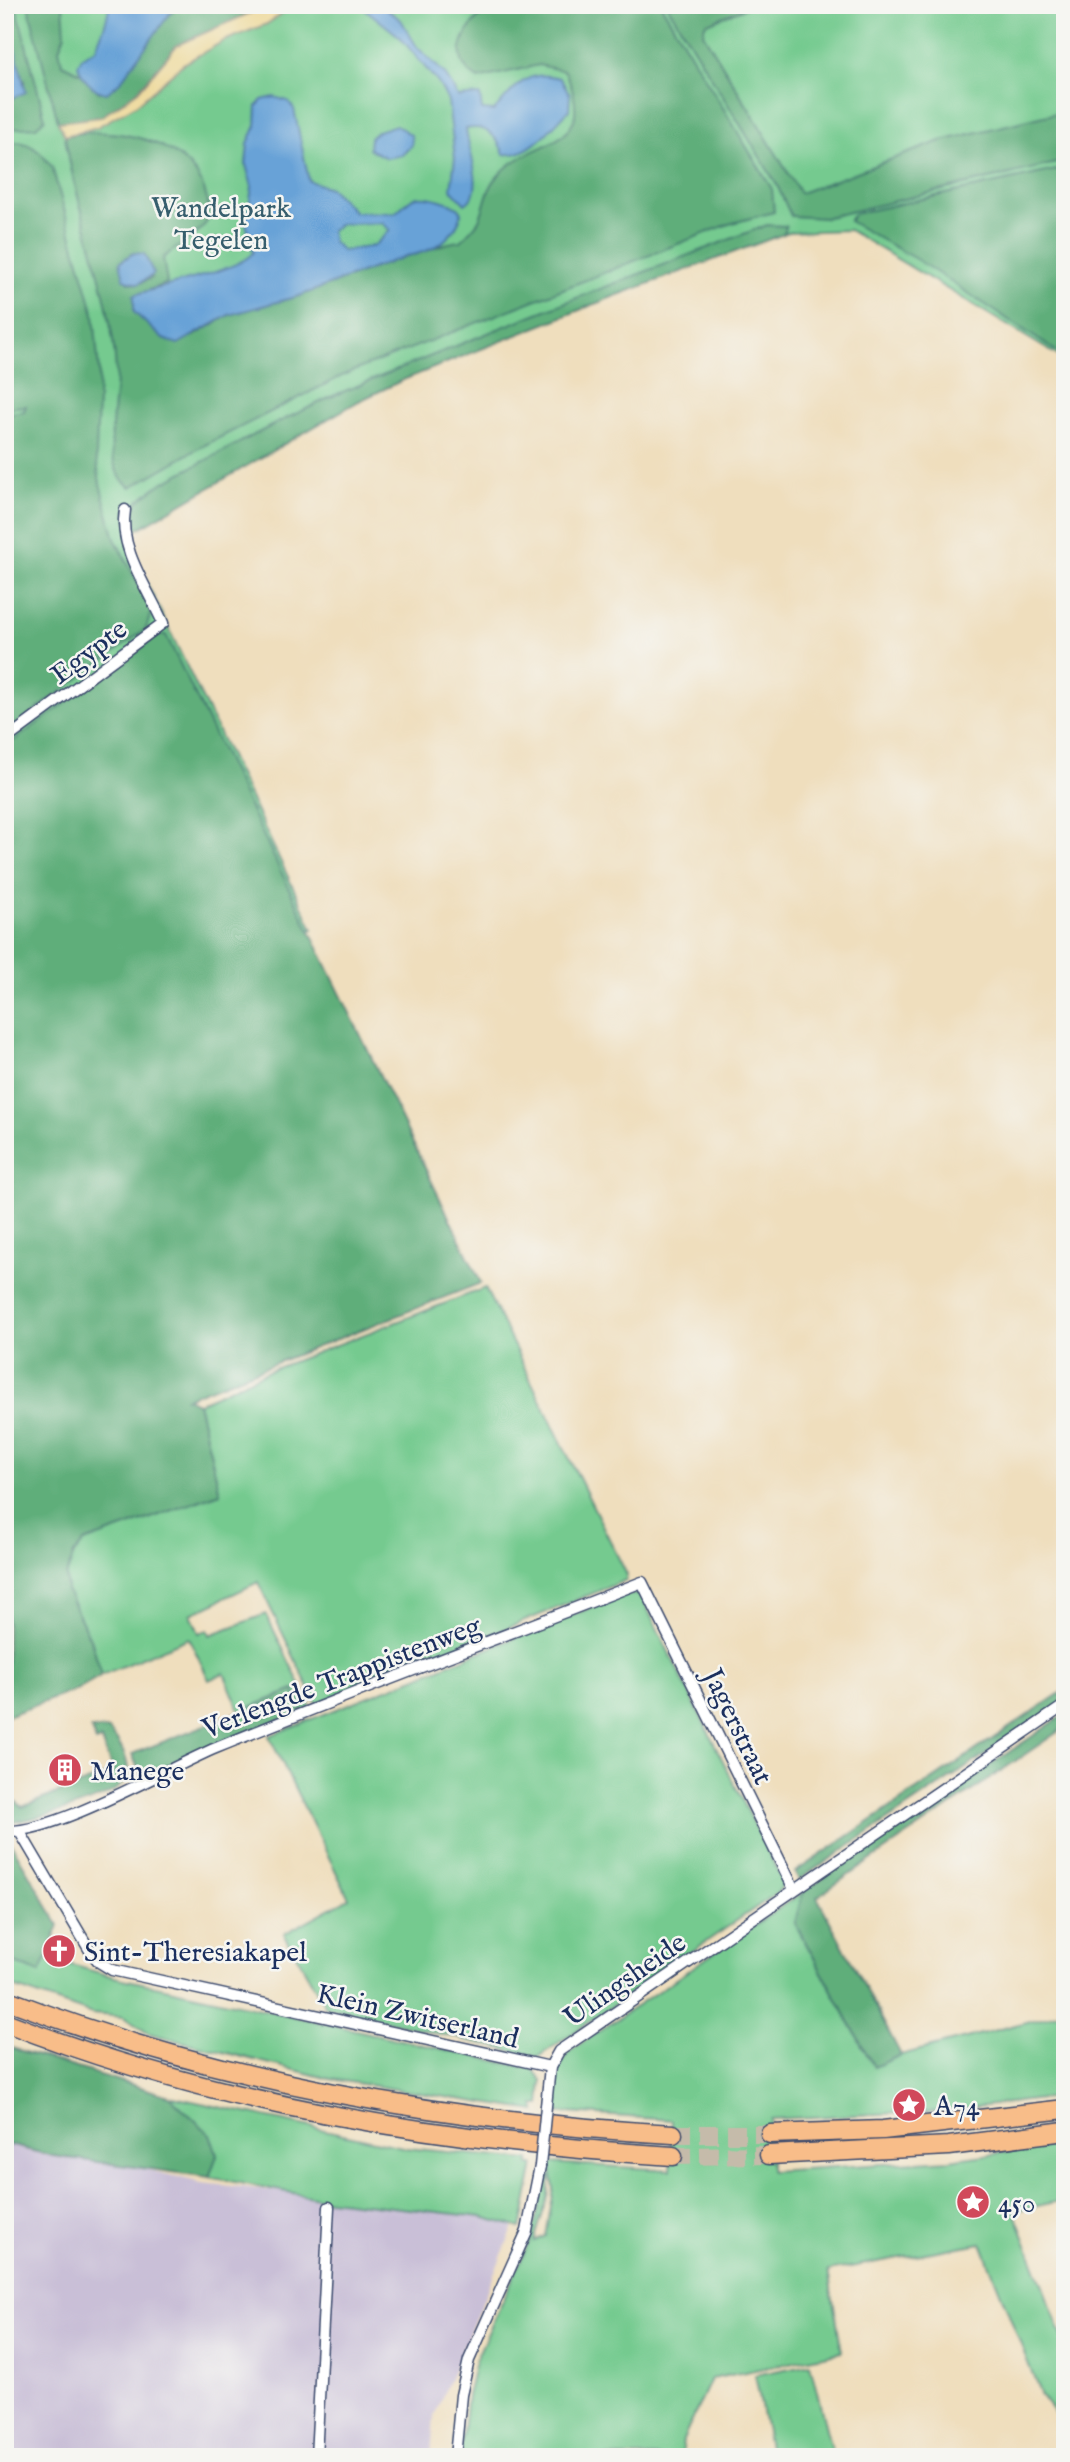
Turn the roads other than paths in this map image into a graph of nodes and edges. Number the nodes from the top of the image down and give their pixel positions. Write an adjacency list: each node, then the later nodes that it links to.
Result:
1 (125, 510): 2 (street, Egypte)
2 (5, 740)
3 (642, 1582): 6 (street, Verlengde Trappistenweg); 7 (street, Jagerstraat)
4 (1065, 1705): 7 (street, Ulingsheide)
5 (5, 1832): 6 (street, Verlengde Trappistenweg)
6 (20, 1832): 10 (street, Klein Zwitserland)
7 (794, 1889): 10 (street, Ulingsheide)
8 (5, 1999): 13 (highway)
9 (5, 2022): 16 (highway)
10 (550, 2067): 19 (street, bridge)
11 (1065, 2109): 14 (highway)
12 (1060, 2131): 15 (highway)
13 (673, 2134)
14 (769, 2134)
15 (769, 2155)
16 (673, 2156)
17 (330, 2207): 18 (street)
18 (316, 2457)
19 (455, 2457)

